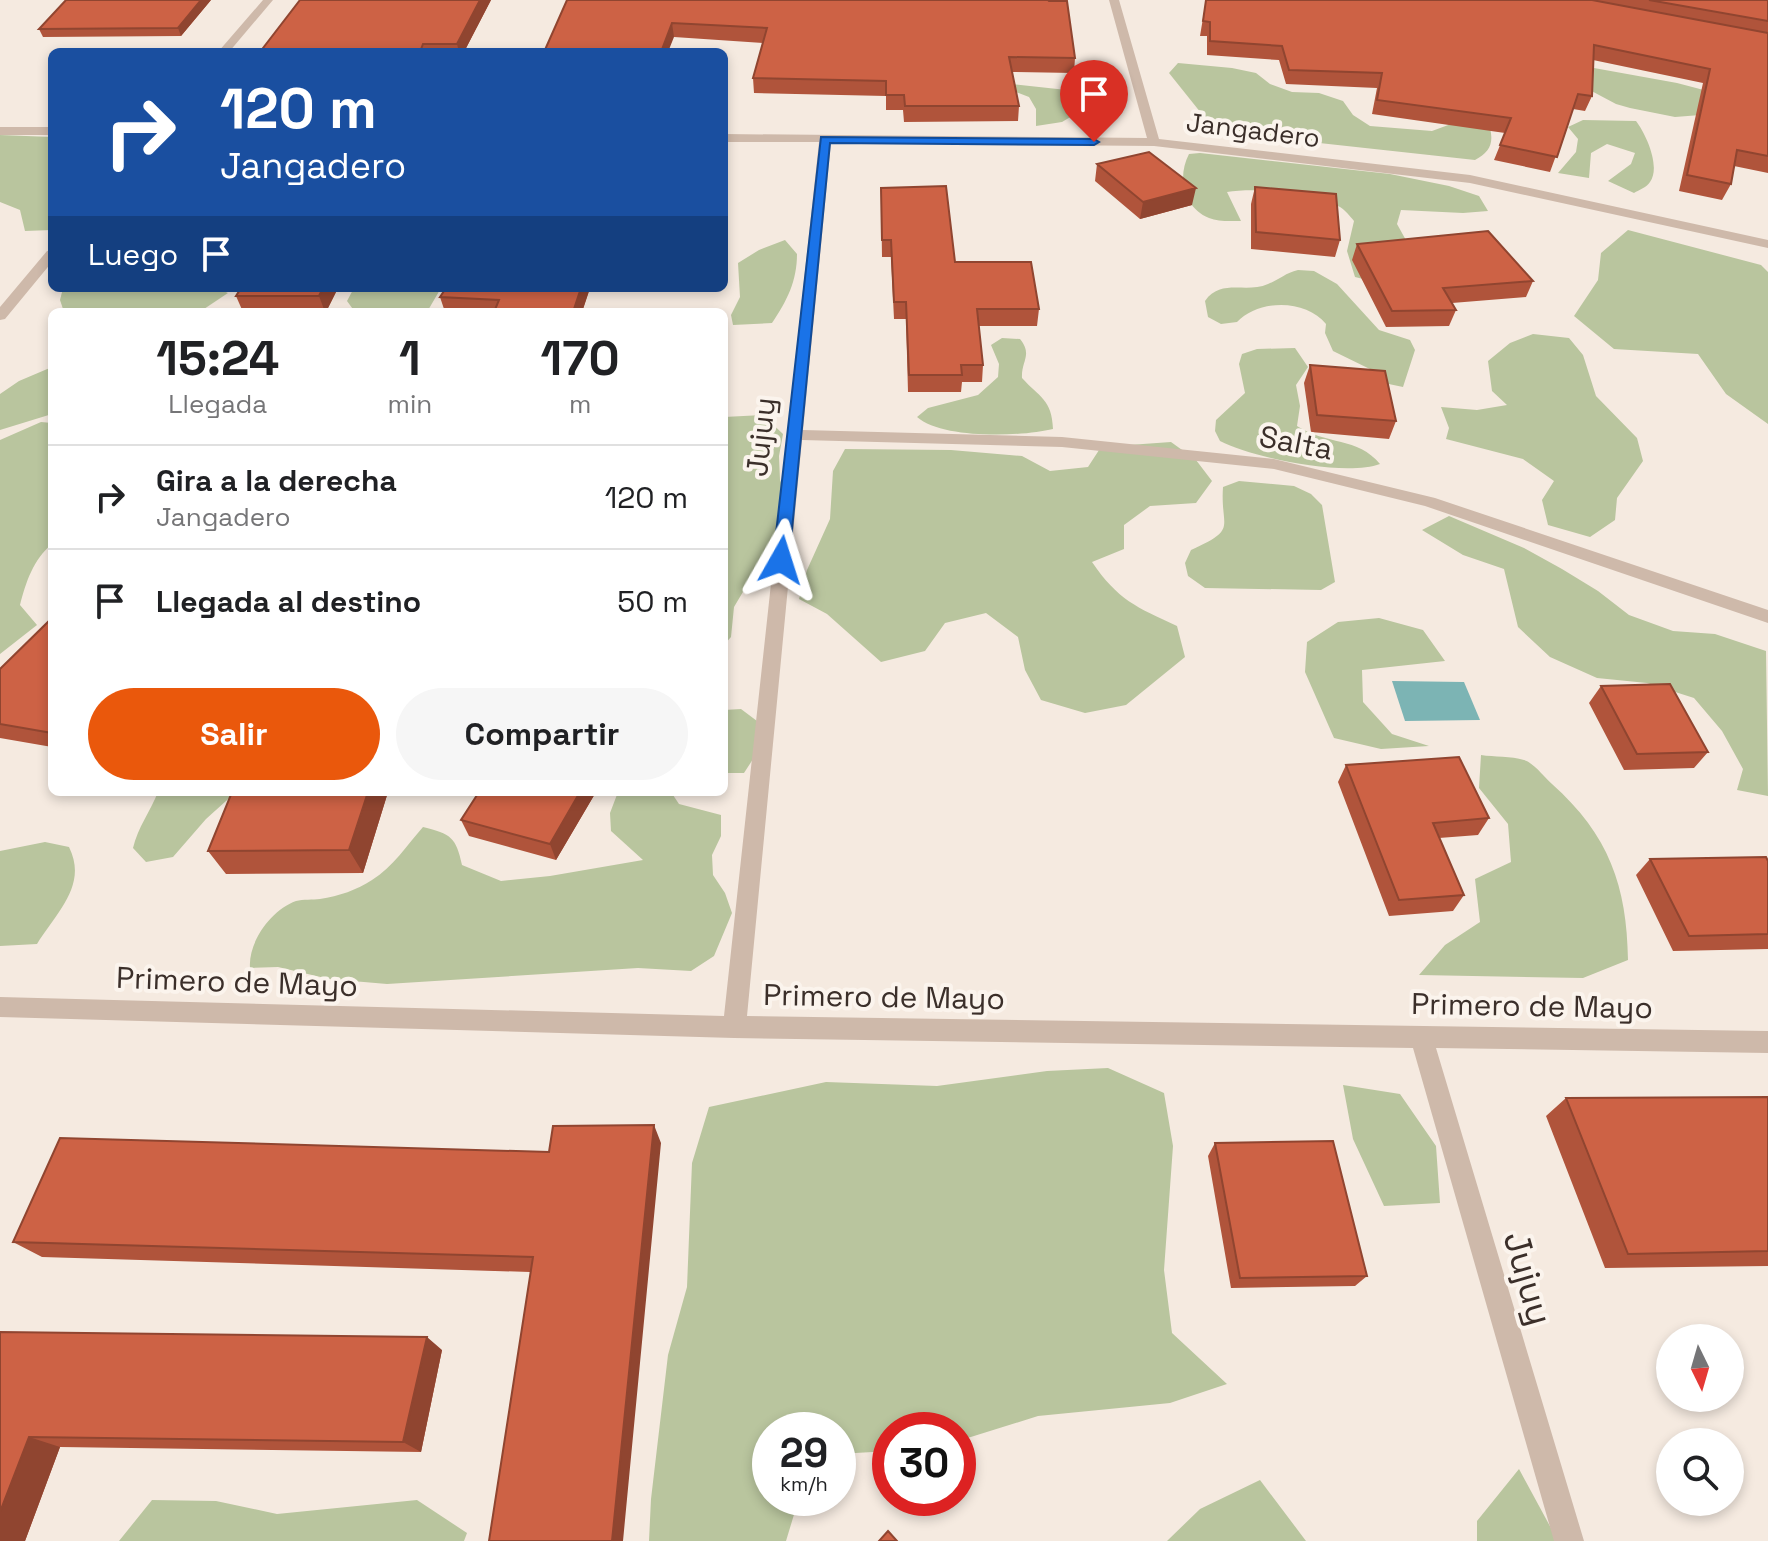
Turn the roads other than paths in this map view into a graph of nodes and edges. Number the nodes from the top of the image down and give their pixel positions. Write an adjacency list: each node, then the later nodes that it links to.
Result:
1 (268, 0): 3 (street)
2 (1114, 0): 8 (street)
3 (226, 48)
4 (0, 131): 5 (street)
5 (48, 131)
6 (728, 138): 7 (street, Jangadero)
7 (825, 139): 8 (street, Jangadero); 12 (street, Jujuy)
8 (1154, 142): 9 (street, Jangadero)
9 (1768, 244)
10 (48, 259): 11 (street)
11 (0, 316)
12 (793, 435): 13 (street, Salta); 15 (street, Jujuy)
13 (1768, 617)
14 (0, 1007): 15 (street, Primero de Mayo)
15 (734, 1027): 16 (street, Primero de Mayo)
16 (1421, 1036): 17 (street, Primero de Mayo); 18 (street, Jujuy)
17 (1768, 1042)
18 (1569, 1541)

